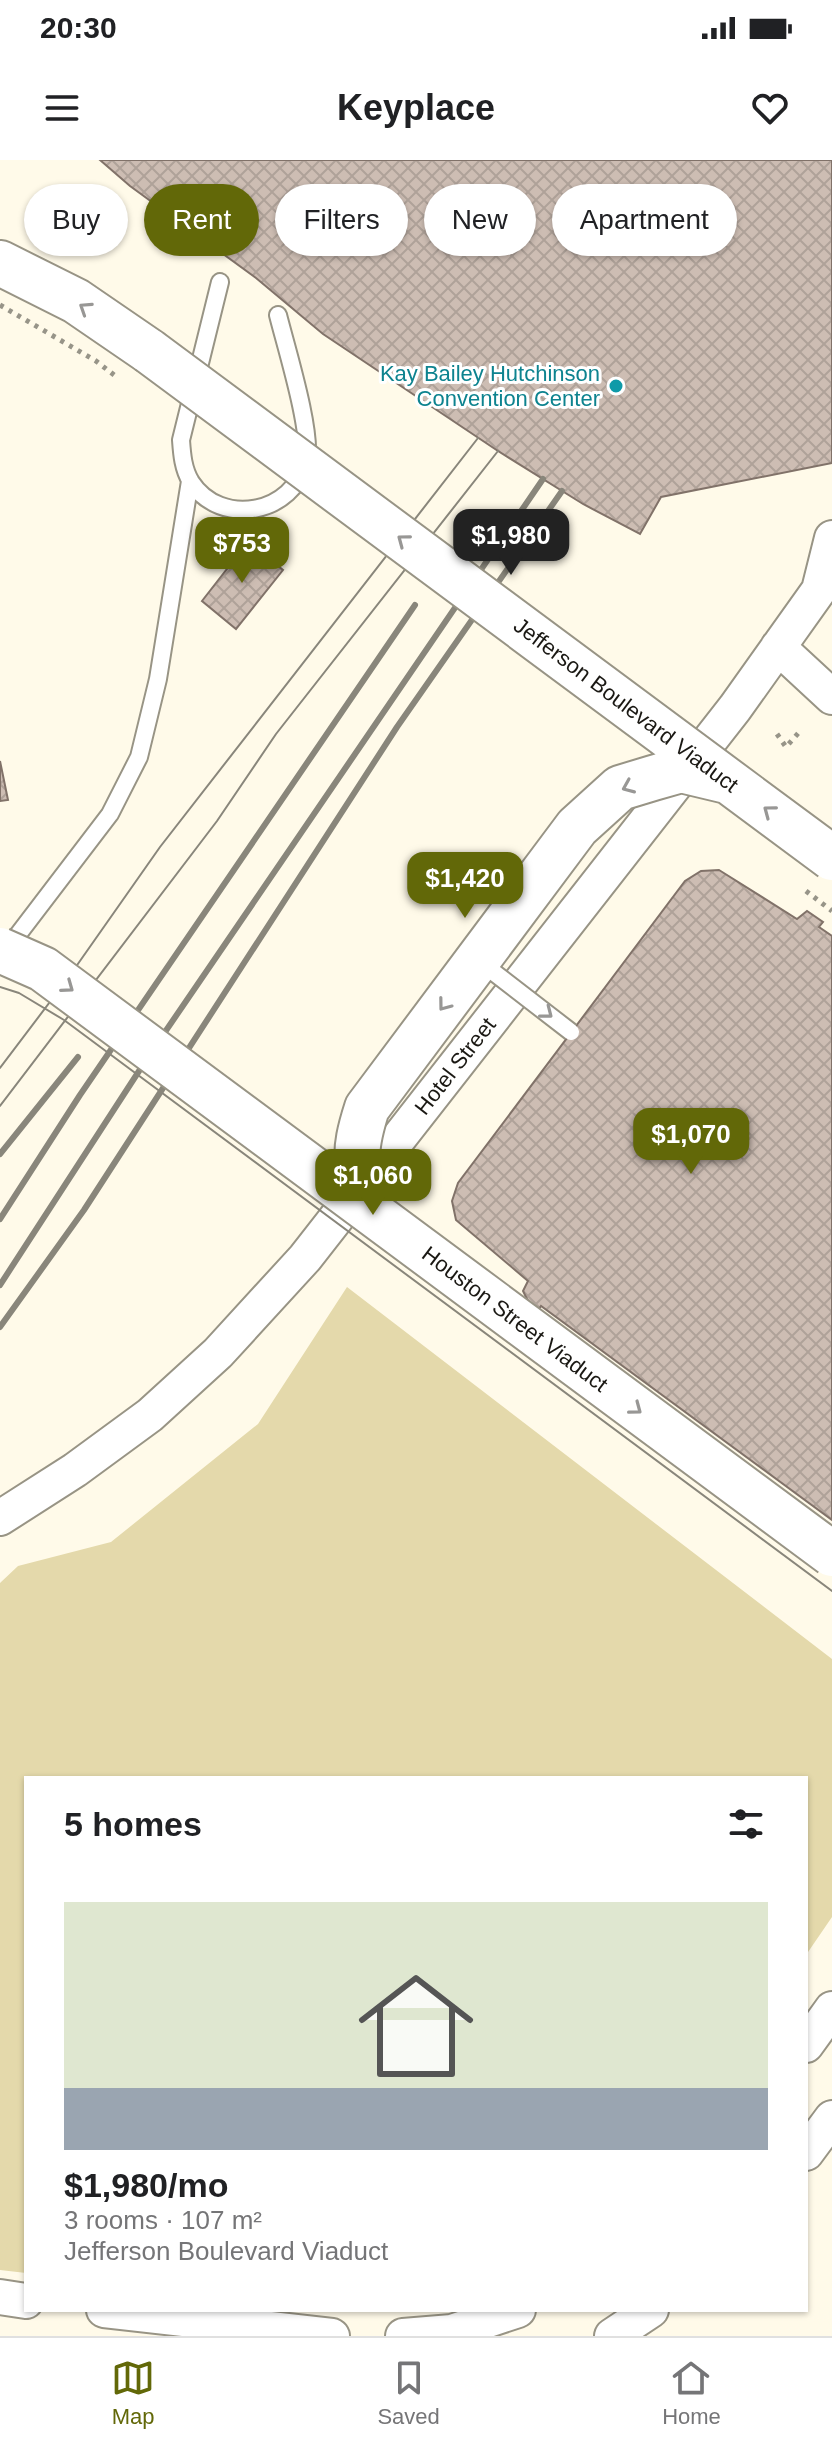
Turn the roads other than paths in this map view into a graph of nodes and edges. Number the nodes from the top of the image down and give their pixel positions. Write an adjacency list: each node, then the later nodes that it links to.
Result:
1 (0, 263): 9 (main road, Jefferson Boulevard Viaduct, one-way to 1, bridge)
2 (220, 282): 4 (lane)
3 (278, 315): 4 (lane)
4 (190, 481): 12 (lane)
5 (832, 538): 6 (street, Hotel Street)
6 (828, 592): 7 (street, Hotel Street)
7 (778, 647): 8 (street); 16 (street, Hotel Street)
8 (832, 697)
9 (729, 782): 10 (main road, Jefferson Boulevard Viaduct, one-way to 9, bridge); 13 (main road, one-way to 13, bridge)
10 (832, 858)
11 (0, 950): 15 (main road, Houston Street Viaduct, one-way to 15, bridge)
12 (0, 958)
13 (478, 960): 14 (lane, one-way to 14, bridge); 15 (main road, one-way to 15, bridge)
14 (571, 1032)
15 (374, 1214): 17 (main road, Houston Street Viaduct, one-way to 17, bridge)
16 (0, 1518)
17 (832, 1554)
18 (832, 2009): 19 (street)
19 (808, 2042)
20 (832, 2118): 21 (street)
21 (808, 2150)
22 (0, 2297): 23 (street)
23 (24, 2301)
24 (122, 2312): 27 (street)
25 (512, 2312): 28 (street)
26 (648, 2312): 29 (street)
27 (332, 2336)
28 (403, 2336)
29 (612, 2336)

